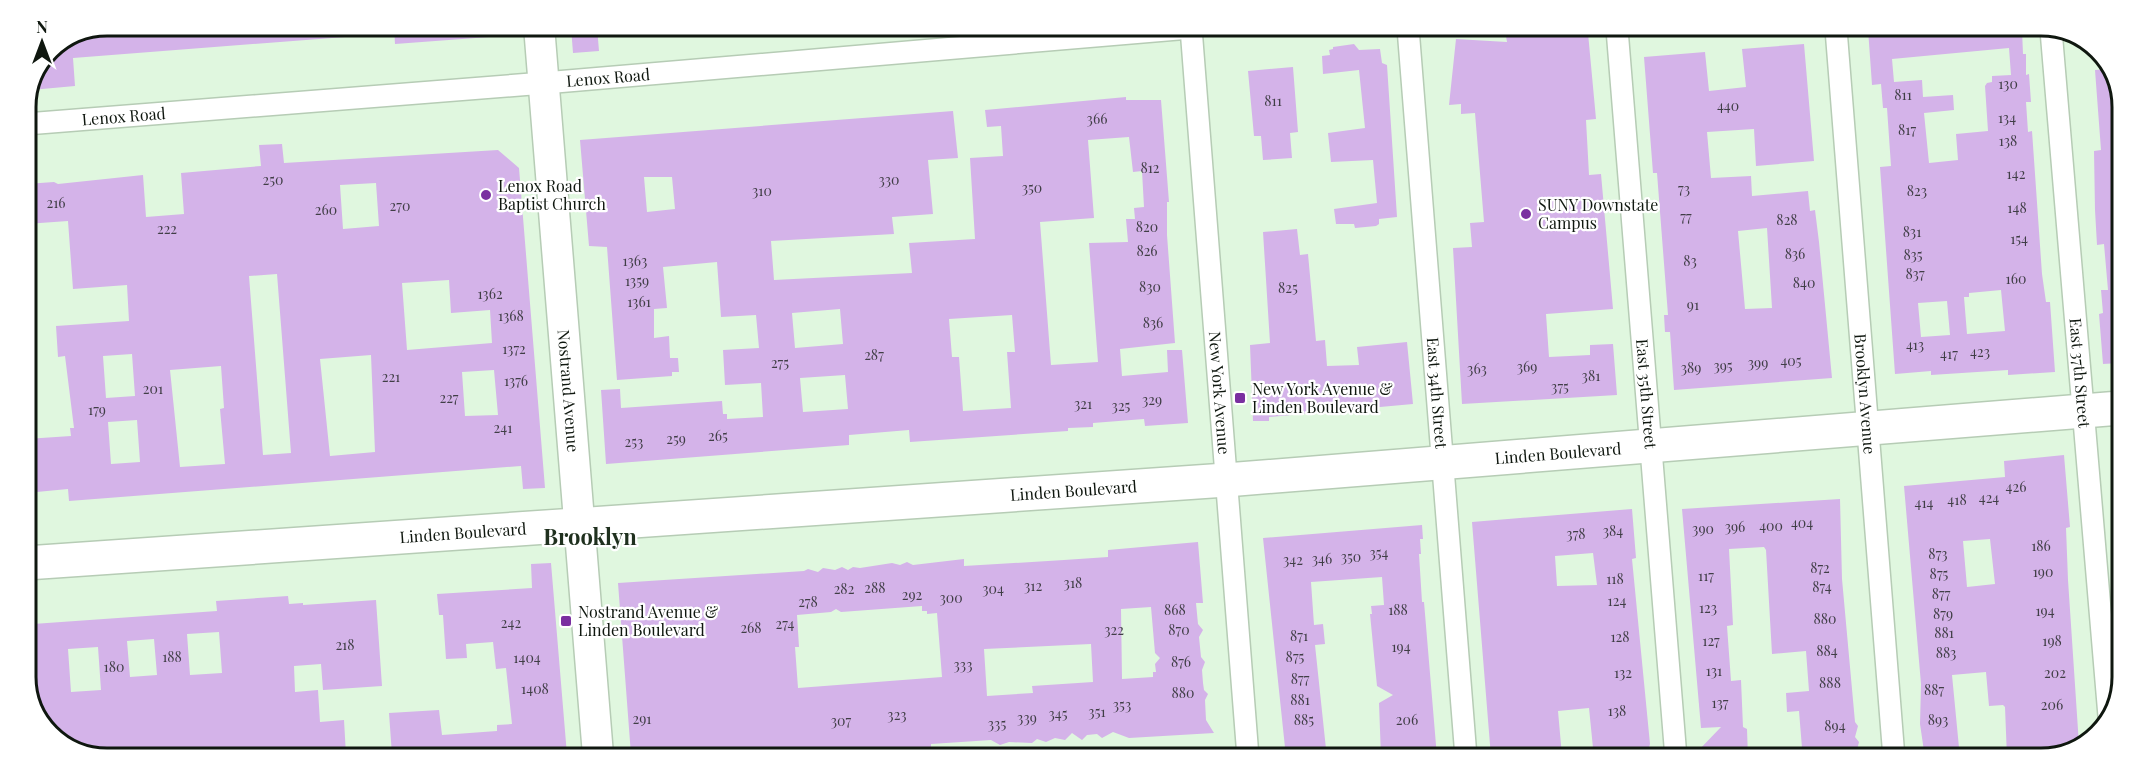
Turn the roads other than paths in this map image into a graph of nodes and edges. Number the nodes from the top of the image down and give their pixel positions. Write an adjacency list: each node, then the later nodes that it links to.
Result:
1 (540, 36): 8 (main road, Nostrand Avenue)
2 (1096, 36): 8 (street, Lenox Road)
3 (1191, 36): 15 (street, New York Avenue)
4 (1409, 36): 14 (street, East 34th Street)
5 (1618, 36): 13 (street, East 35th Street)
6 (1837, 36): 12 (street, Brooklyn Avenue)
7 (2051, 37): 11 (street, East 37th Street)
8 (544, 83): 9 (street, Lenox Road); 16 (main road, Nostrand Avenue)
9 (36, 123)
10 (2112, 409): 11 (highway, Linden Boulevard)
11 (2084, 411): 12 (highway, Linden Boulevard); 18 (street, East 37th Street)
12 (1867, 428): 13 (highway, Linden Boulevard); 23 (street, Brooklyn Avenue)
13 (1651, 445): 14 (highway, Linden Boulevard); 22 (street, East 35th Street)
14 (1442, 463): 15 (highway, Linden Boulevard); 21 (street, East 34th Street)
15 (1226, 480): 16 (highway, Linden Boulevard); 20 (street, New York Avenue)
16 (580, 525): 17 (highway, Linden Boulevard); 19 (main road, Nostrand Avenue)
17 (36, 562)
18 (2108, 701)
19 (597, 748)
20 (1247, 748)
21 (1465, 748)
22 (1675, 748)
23 (1893, 748)

